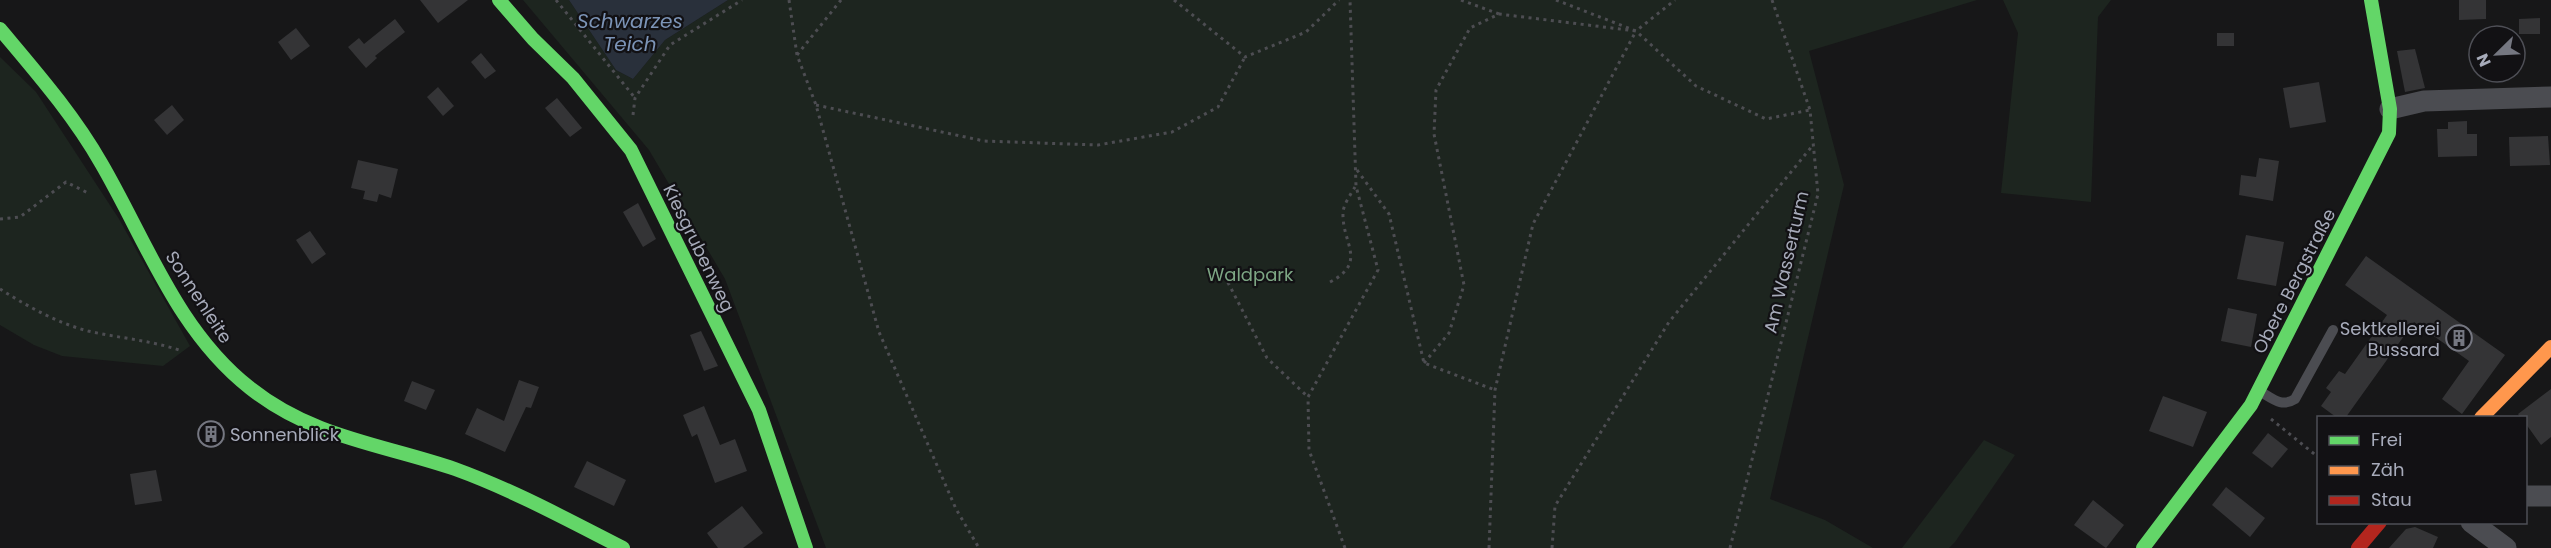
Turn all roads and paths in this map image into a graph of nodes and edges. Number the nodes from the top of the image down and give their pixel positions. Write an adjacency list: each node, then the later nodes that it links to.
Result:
1 (499, 0): 47 (street, Kiesgrubenweg)
2 (556, 0): 3 (path)
3 (742, 0)
4 (789, 0): 17 (path)
5 (841, 0): 17 (path)
6 (1174, 0): 18 (path)
7 (1339, 0): 18 (path)
8 (1350, 0): 24 (path)
9 (1461, 0): 14 (path)
10 (1556, 0): 16 (path)
11 (1675, 0): 16 (path)
12 (1772, 0): 21 (path, Am Wasserturm)
13 (2371, 0): 22 (street, Obere Bergstraße)
14 (1499, 14): 16 (path); 34 (path)
15 (0, 29): 26 (street, Sonnenleite)
16 (1636, 31): 21 (path); 35 (path)
17 (797, 55): 20 (path)
18 (1245, 57): 20 (path)
19 (2551, 97): 22 (street)
20 (816, 105): 45 (path)
21 (1810, 110): 23 (path, Am Wasserturm)
22 (2390, 110): 36 (street, Obere Bergstraße)
23 (1813, 145): 51 (path); 52 (path, Am Wasserturm)
24 (1356, 169): 25 (path); 34 (path)
25 (1356, 186): 29 (path); 37 (path)
26 (122, 200): 27 (path); 46 (street, Sonnenleite)
27 (0, 219)
28 (1221, 269): 37 (path)
29 (1330, 282)
30 (0, 289): 33 (path)
31 (2333, 330): 36 (lane)
32 (2551, 347): 39 (street)
33 (177, 349)
34 (1424, 363): 35 (path)
35 (1496, 390): 50 (path)
36 (2259, 390): 38 (street, Obere Bergstraße)
37 (1308, 397): 49 (path)
38 (2251, 405): 40 (path); 53 (street, Obere Bergstraße)
39 (2482, 416)
40 (2317, 455)
41 (2527, 496): 42 (street)
42 (2551, 496)
43 (2378, 524): 54 (street)
44 (2473, 524): 55 (street)
45 (978, 547): 48 (path)
46 (623, 548)
47 (806, 548)
48 (973, 548)
49 (1345, 548)
50 (1489, 548)
51 (1552, 548)
52 (1730, 548)
53 (2144, 548)
54 (2358, 548)
55 (2506, 548)

